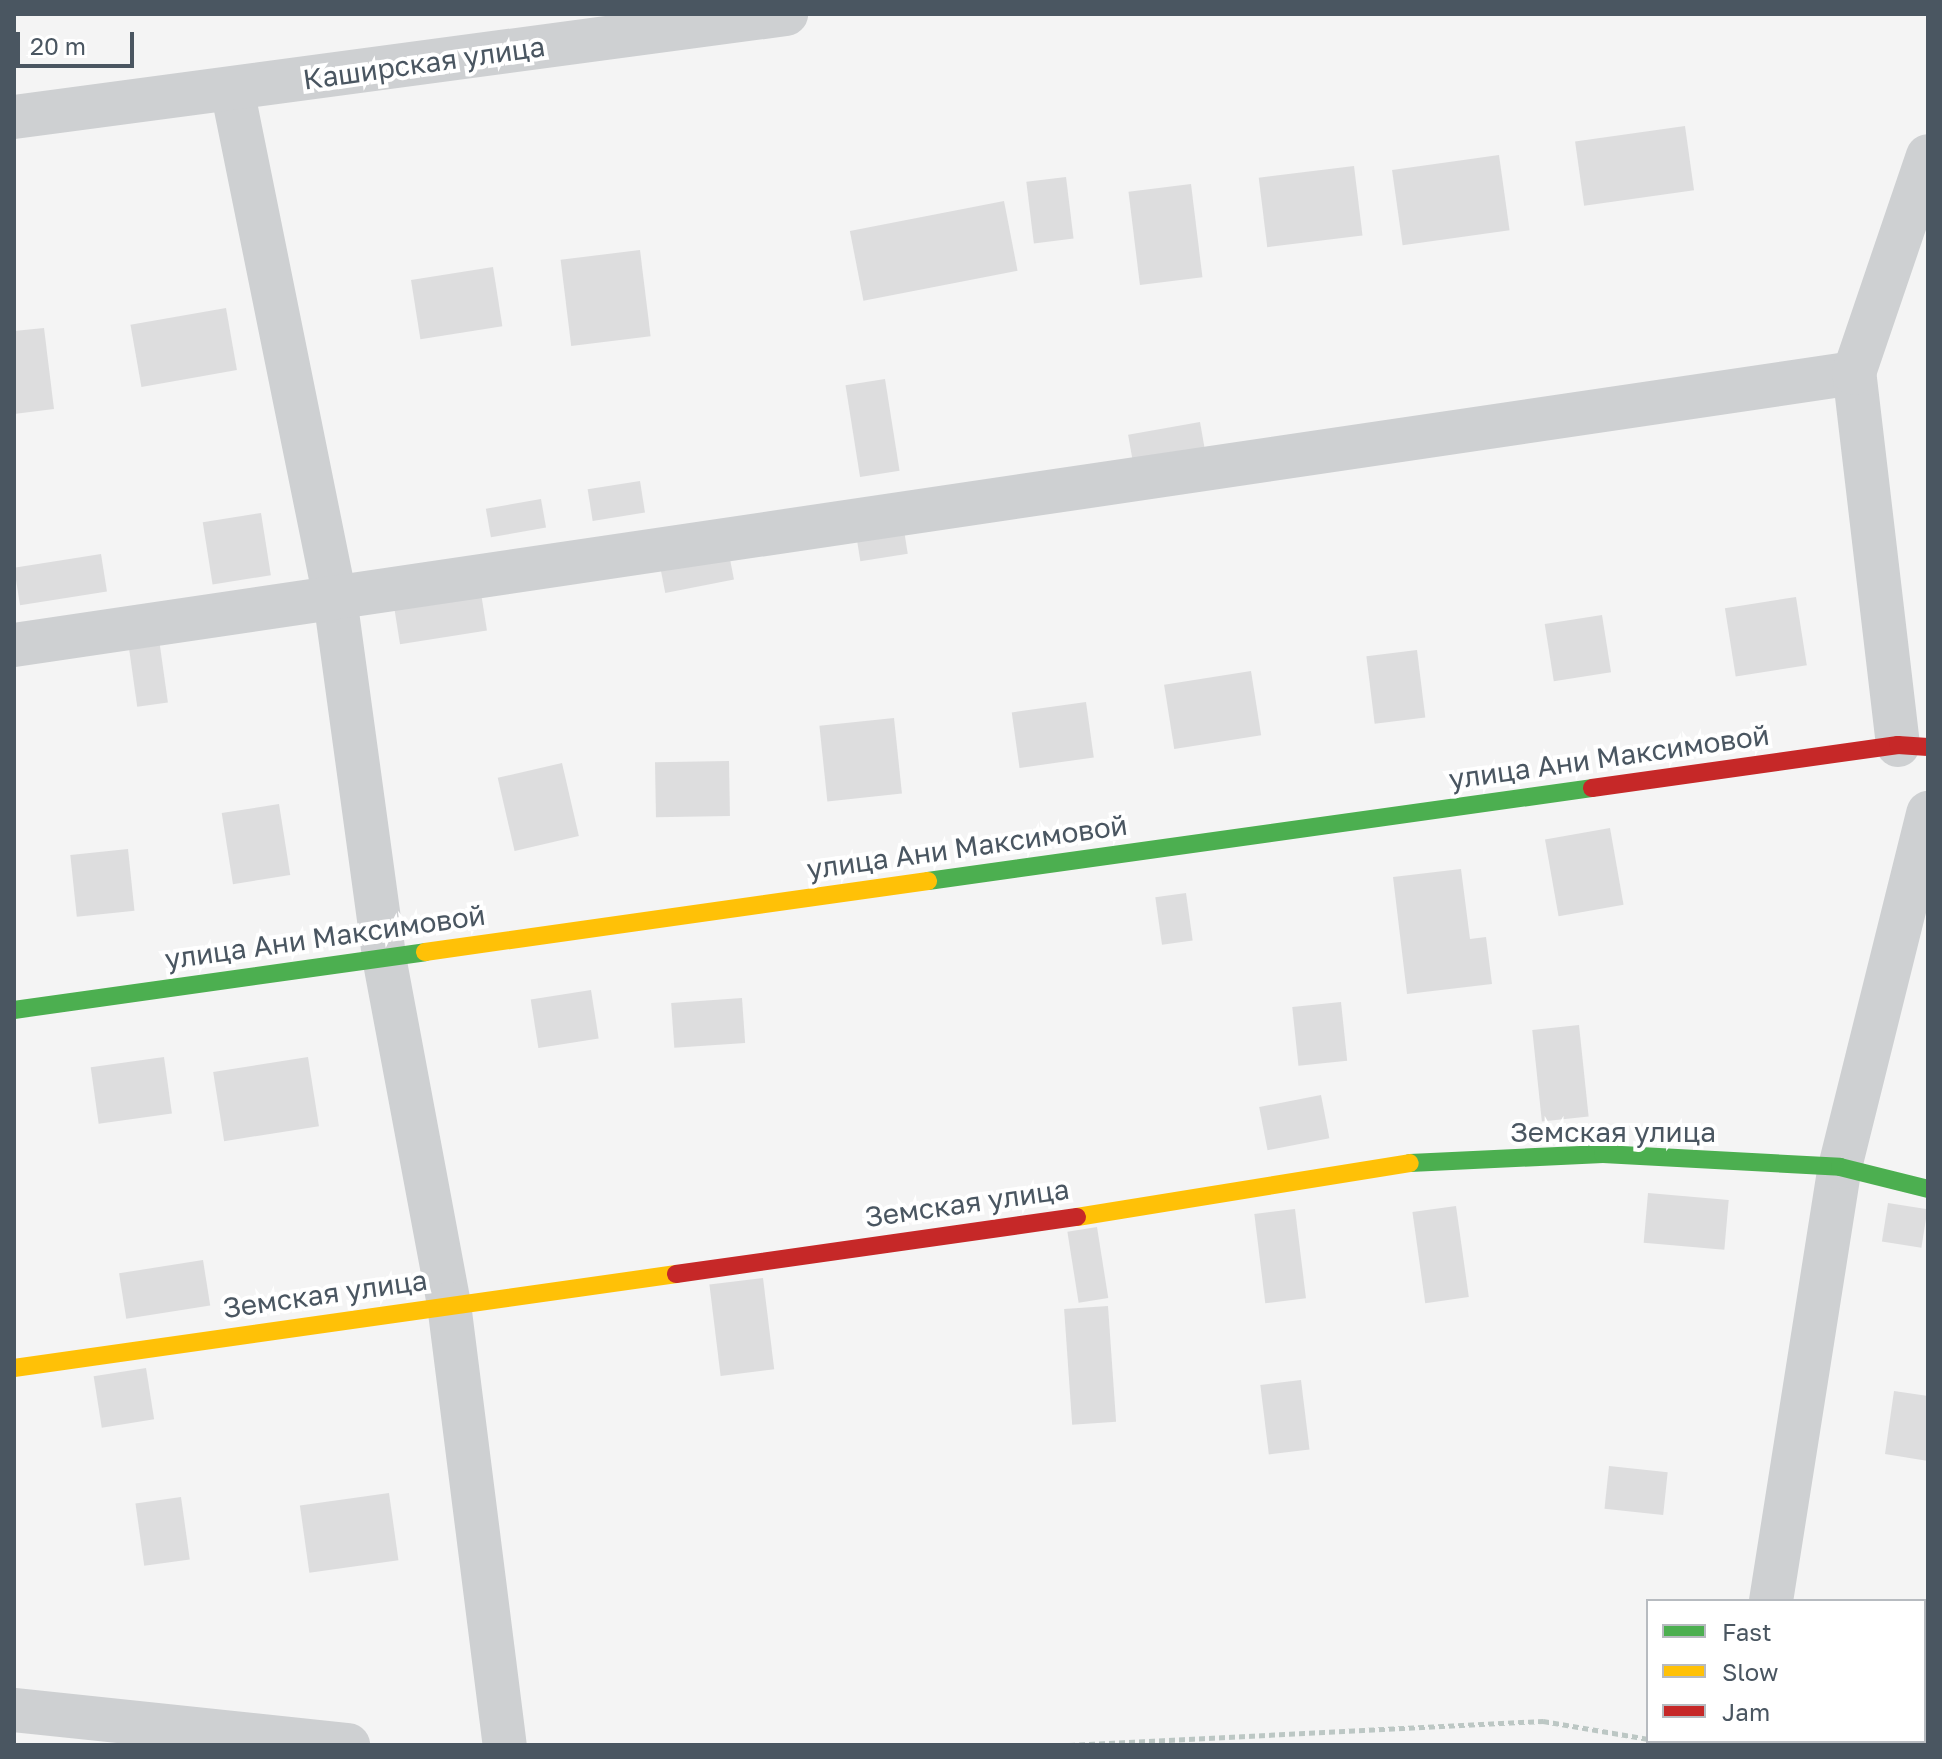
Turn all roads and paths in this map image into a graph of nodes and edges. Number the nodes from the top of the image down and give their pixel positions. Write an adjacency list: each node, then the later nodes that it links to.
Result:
1 (786, 14): 2 (street, Каширская улица)
2 (232, 89): 3 (street, Каширская улица); 6 (street)
3 (14, 117)
4 (1928, 156): 5 (street)
5 (1854, 373): 6 (street); 8 (street)
6 (335, 598): 7 (street); 10 (street)
7 (14, 645)
8 (1913, 746): 10 (street, улица Ани Максимовой)
9 (1928, 813): 12 (street)
10 (384, 957): 11 (street, улица Ани Максимовой); 14 (street)
11 (14, 1010)
12 (1840, 1167): 13 (street, Земская улица); 14 (street, Земская улица); 16 (street)
13 (1928, 1189)
14 (449, 1304): 15 (street, Земская улица); 20 (street)
15 (14, 1368)
16 (1771, 1599)
17 (14, 1710): 19 (street)
18 (1646, 1739): 21 (path)
19 (348, 1745)
20 (505, 1745)
21 (1069, 1745)

